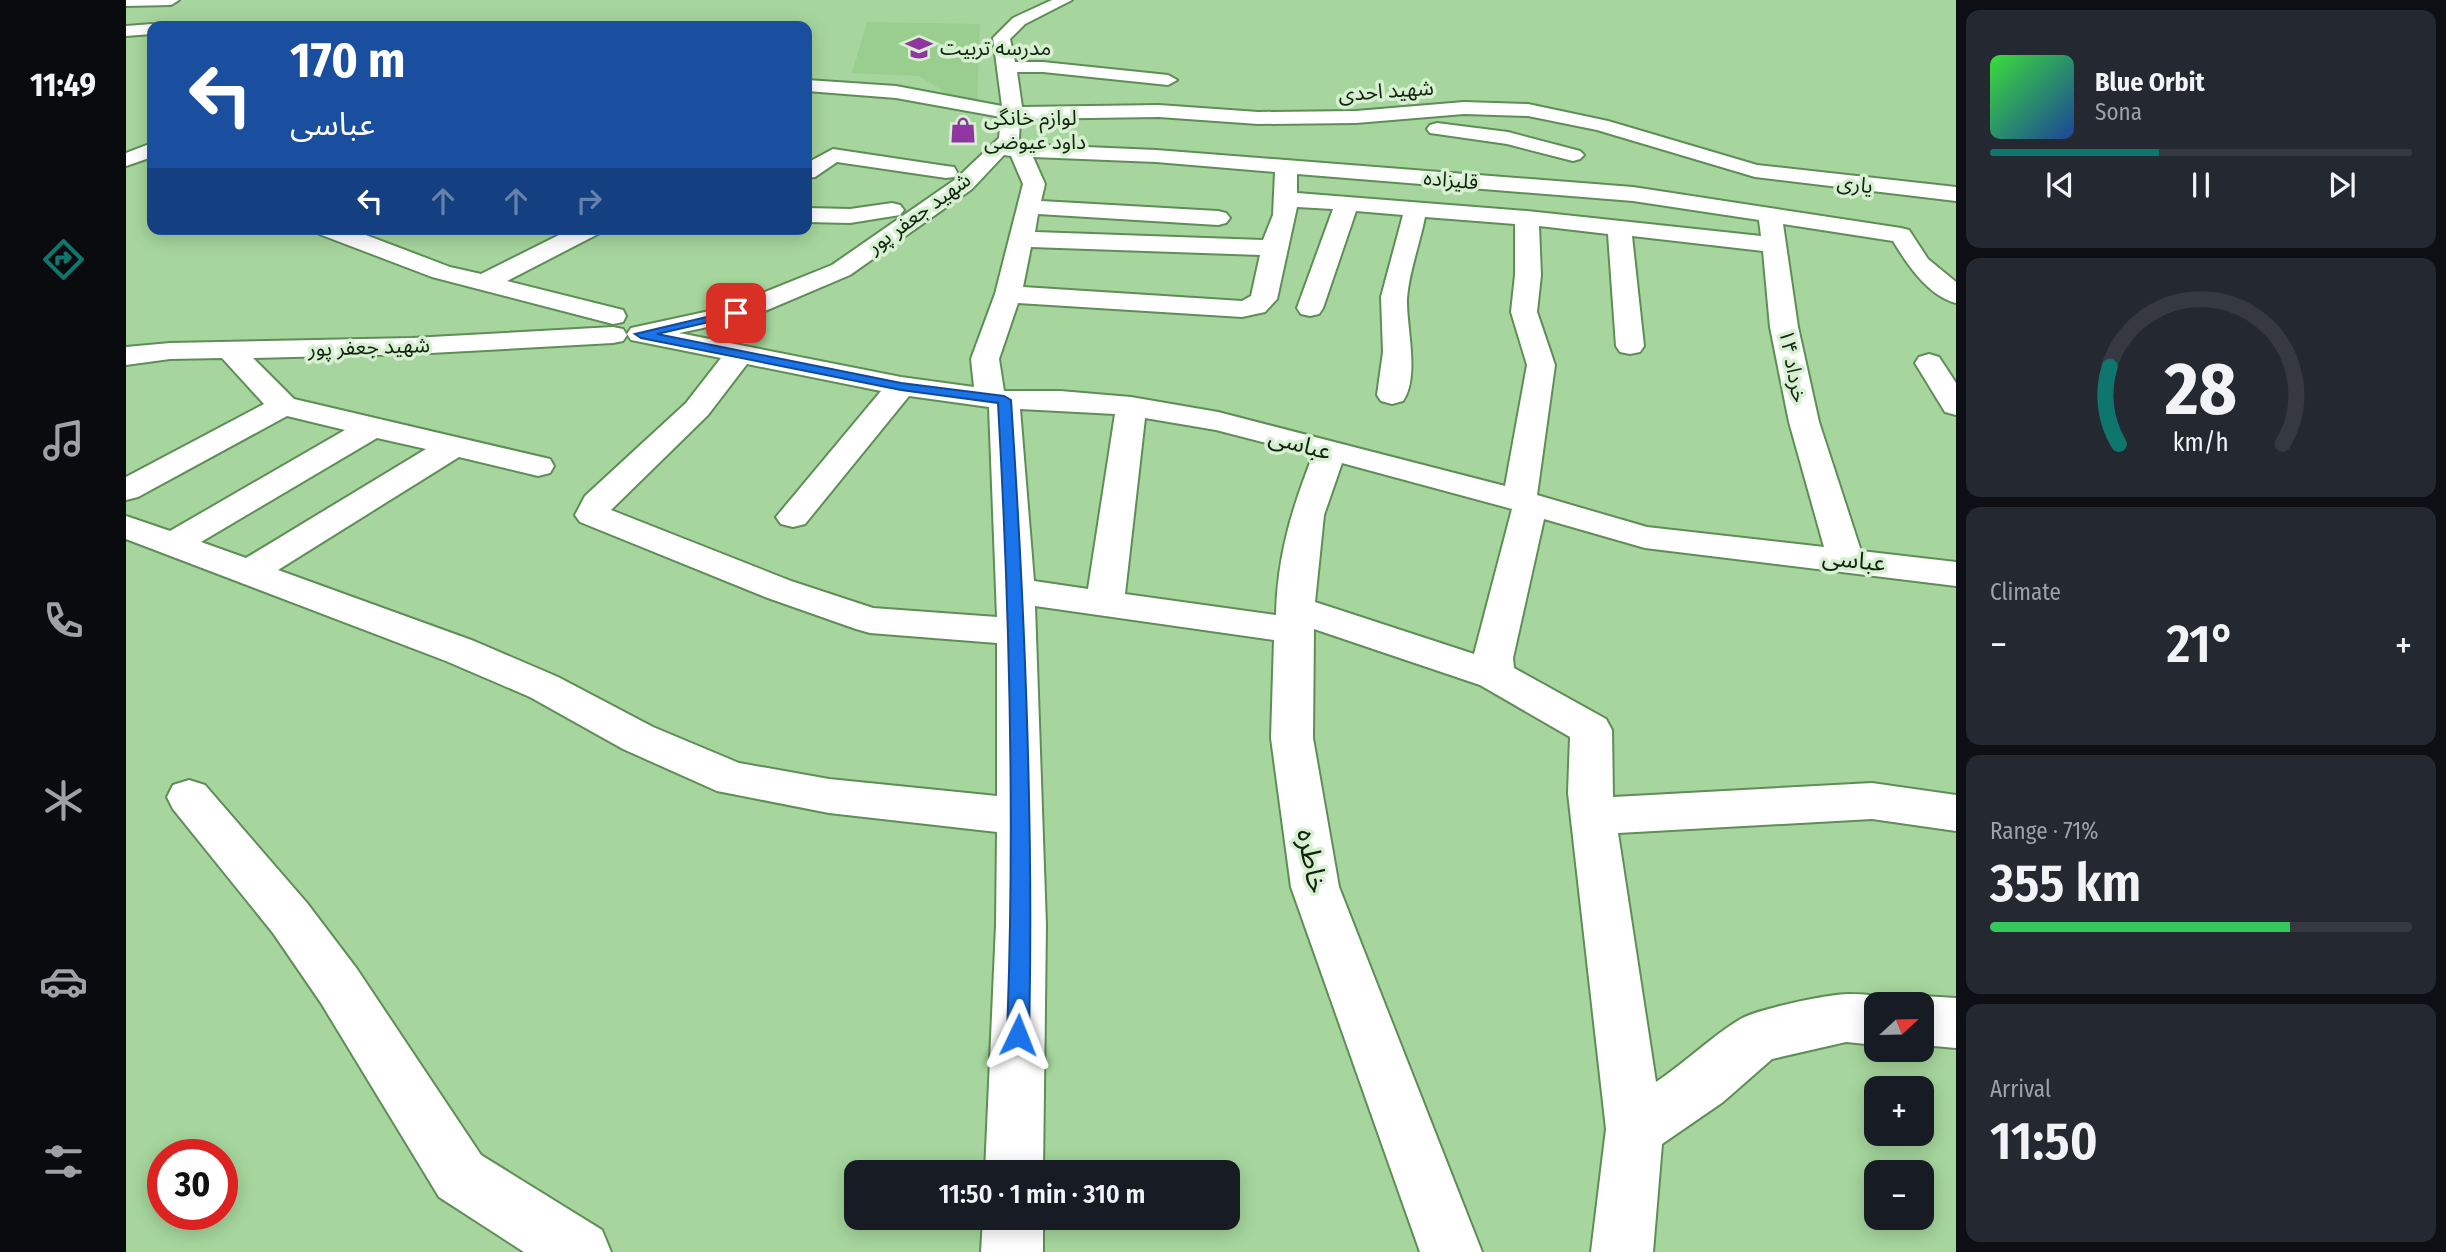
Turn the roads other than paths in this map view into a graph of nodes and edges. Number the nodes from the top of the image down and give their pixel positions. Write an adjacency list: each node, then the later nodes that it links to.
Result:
1 (171, 0): 3 (street)
2 (1064, 0): 6 (street, شهید جعفر پور)
3 (126, 1)
4 (147, 29): 5 (street)
5 (126, 31)
6 (1006, 67): 7 (street); 9 (street, شهید جعفر پور)
7 (1168, 80)
8 (812, 85): 9 (street, شهید احدی)
9 (1009, 119): 10 (street, شهید احدی); 12 (street, شهید جعفر پور); 20 (street, شهید جعفر پور)
10 (1369, 129): 11 (street); 19 (street, شهید احدی); 21 (street)
11 (1482, 135): 14 (street); 22 (street)
12 (1009, 150): 17 (street, قلیزاده); 26 (street); 43 (street, شهید جعفر پور)
13 (147, 151): 15 (street)
14 (1573, 155)
15 (127, 160): 16 (street)
16 (147, 163)
17 (1286, 167): 21 (street, قلیزاده); 24 (street)
18 (812, 169): 20 (street)
19 (1755, 171): 23 (street, یاری); 30 (street, ۱۴ خرداد)
20 (946, 172): 28 (street, شهید جعفر پور)
21 (1377, 174): 22 (street, قلیزاده)
22 (1499, 184): 30 (street, قلیزاده)
23 (1956, 194)
24 (1287, 199): 25 (street); 38 (street)
25 (1348, 203): 27 (street); 42 (street)
26 (1029, 207): 31 (street); 36 (street)
27 (1416, 208): 32 (street); 51 (street)
28 (892, 210): 29 (street); 43 (street, شهید جعفر پور)
29 (812, 215)
30 (1771, 215): 37 (street, ۱۴ خرداد); 41 (street, قلیزاده)
31 (1219, 218)
32 (1527, 218): 33 (street); 61 (street)
33 (1619, 228): 37 (street); 45 (street)
34 (343, 235): 39 (street)
35 (578, 235): 39 (street)
36 (1021, 239): 38 (street); 40 (street)
37 (1776, 245): 65 (street, ۱۴ خرداد)
38 (1275, 248): 40 (street)
39 (484, 283): 43 (street)
40 (1008, 294): 52 (street)
41 (1956, 295)
42 (1310, 308)
43 (629, 325): 44 (street, شهید جعفر پور); 46 (street, شهید جعفر پور); 47 (street, عباسی)
44 (126, 343)
45 (1630, 346)
46 (230, 350): 48 (street, شهید جعفر پور); 53 (street)
47 (740, 353): 50 (street, عباسی); 69 (street)
48 (126, 356)
49 (1929, 363): 55 (street)
50 (901, 386): 52 (street, عباسی); 62 (street)
51 (1392, 395)
52 (997, 399): 54 (street, عباسی); 69 (street)
53 (283, 406): 56 (street); 60 (street)
54 (1131, 406): 58 (street, عباسی); 68 (street)
55 (1956, 406)
56 (373, 428): 57 (street); 64 (street)
57 (454, 446): 59 (street); 66 (street)
58 (1330, 452): 61 (street, عباسی); 70 (street, خاطره)
59 (538, 466)
60 (126, 489)
61 (1524, 502): 65 (street, عباسی); 71 (street)
62 (793, 517)
63 (126, 527): 64 (street)
64 (173, 544): 66 (street)
65 (1845, 559): 67 (street, عباسی)
66 (248, 573): 74 (street)
67 (1948, 578)
68 (1105, 604): 69 (street); 70 (street)
69 (1016, 612): 74 (street)
70 (1294, 619): 71 (street); 84 (street, خاطره)
71 (1494, 675): 75 (street)
72 (189, 797): 82 (street)
73 (1956, 813): 75 (street)
74 (1020, 816): 80 (street)
75 (1593, 816): 79 (street)
76 (1864, 1019): 79 (street)
77 (1934, 1022): 78 (street)
78 (1956, 1023)
79 (1635, 1129): 85 (street)
80 (1014, 1160)
81 (1013, 1230): 83 (street)
82 (569, 1250)
83 (1012, 1252)
84 (1451, 1252)
85 (1622, 1252)

